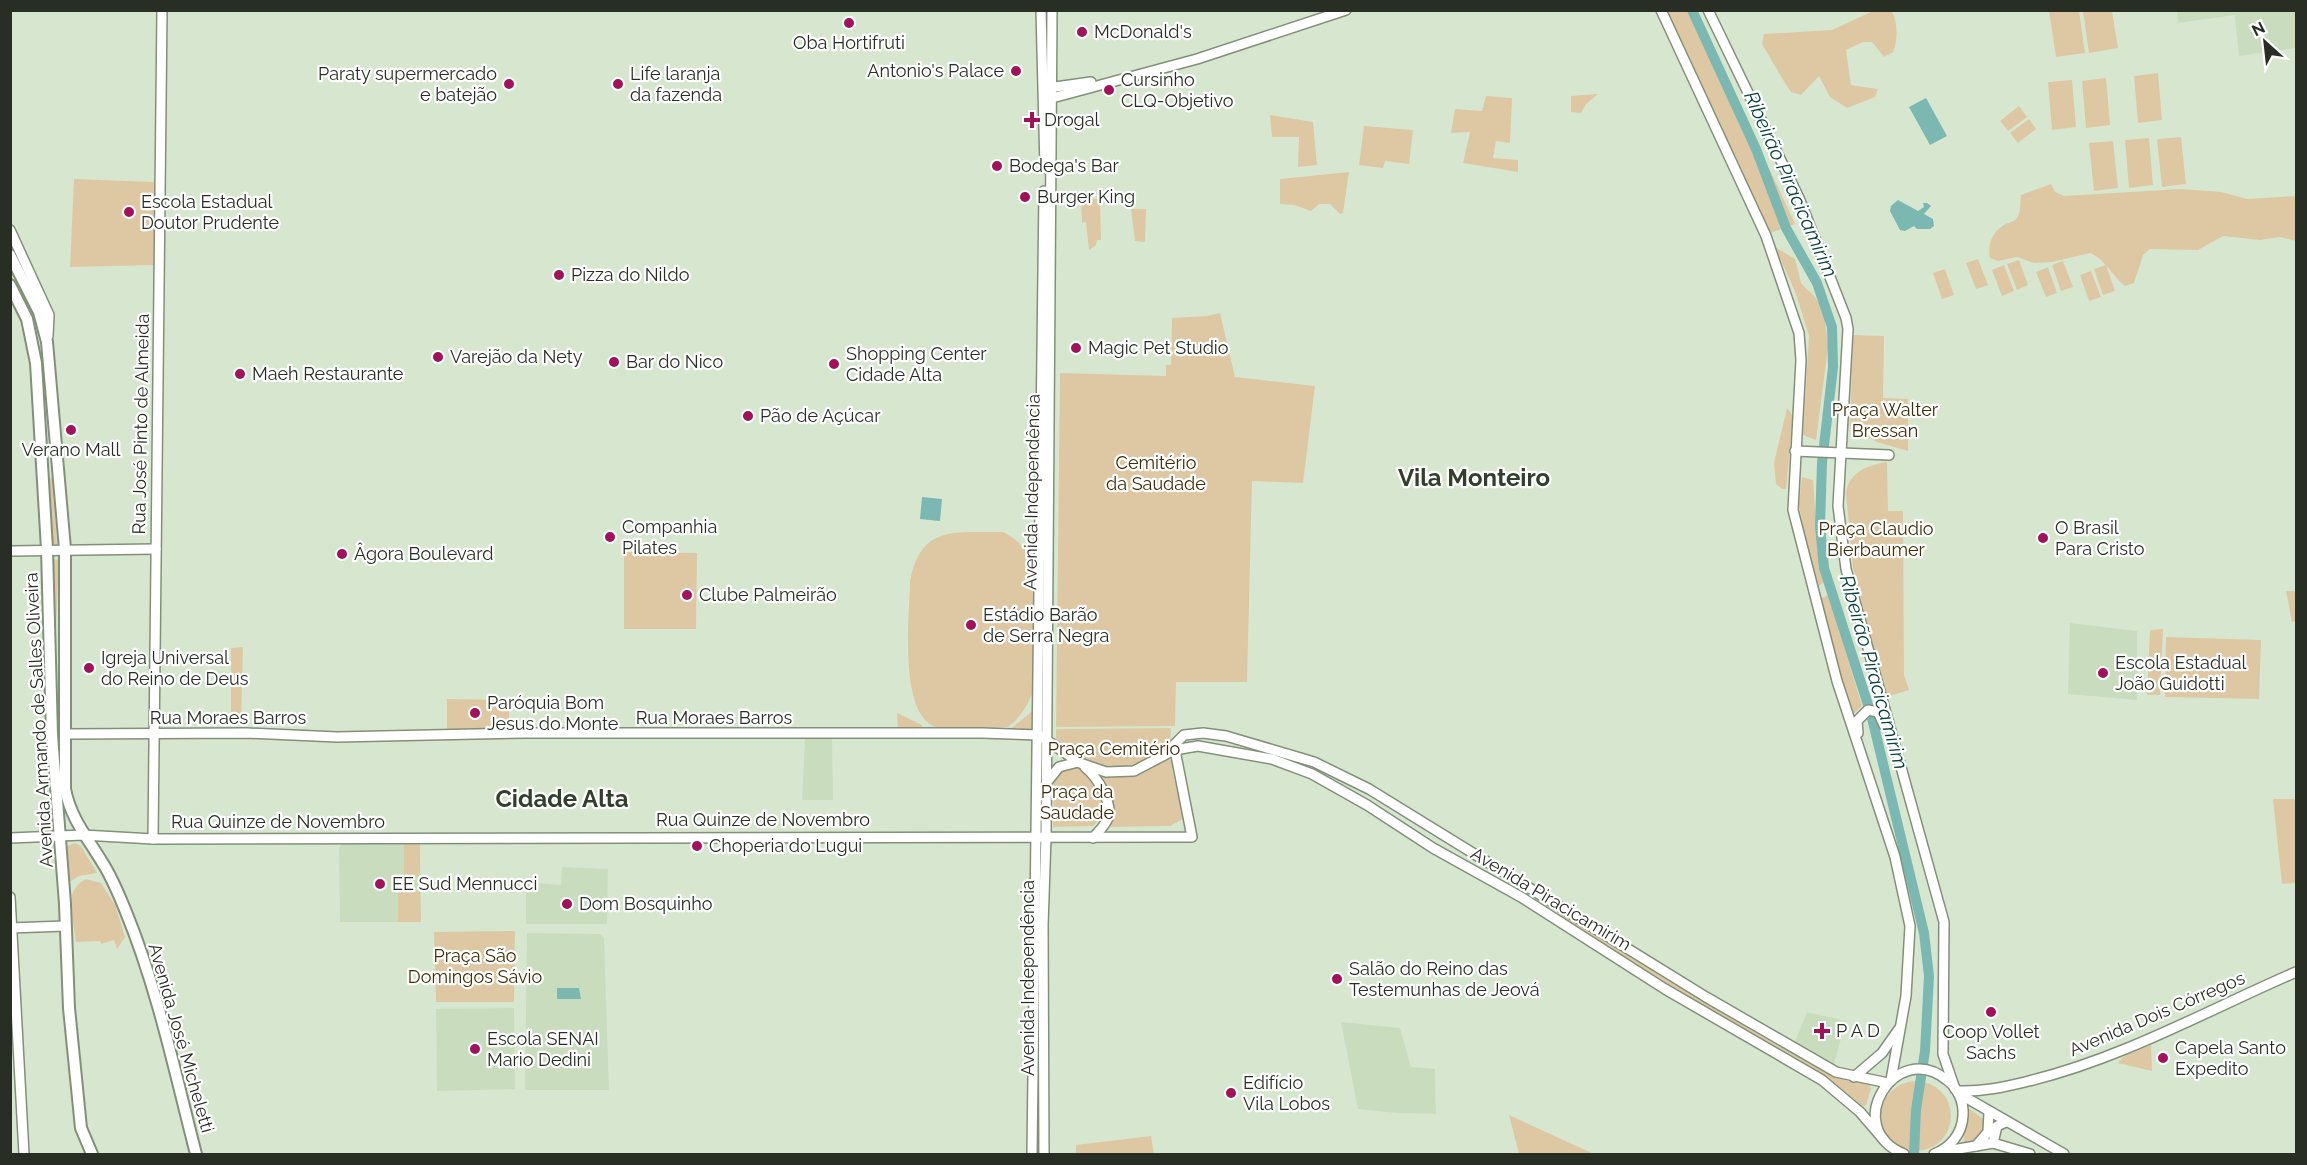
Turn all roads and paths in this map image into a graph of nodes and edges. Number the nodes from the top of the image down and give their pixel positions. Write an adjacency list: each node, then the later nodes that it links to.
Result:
1 (162, 10): 22 (main road, Rua José Pinto de Almeida)
2 (1041, 10): 8 (main road, Avenida Independência)
3 (1052, 10): 9 (main road, Avenida Independência)
4 (1335, 10): 9 (main road)
5 (1346, 10): 9 (main road)
6 (1661, 10): 16 (main road)
7 (1708, 10): 17 (main road)
8 (1042, 87): 9 (main road); 10 (main road); 15 (main road, Avenida Independência)
9 (1052, 93): 10 (main road, Avenida Independência)
10 (1051, 146): 19 (main road, Avenida Independência)
11 (10, 230): 14 (main road)
12 (10, 255): 14 (main road, Avenida Armando de Salles Oliveira)
13 (10, 285): 20 (main road, Avenida Armando de Salles Oliveira)
14 (47, 342): 21 (main road, Avenida Armando de Salles Oliveira)
15 (1040, 446): 19 (main road); 26 (main road, Avenida Independência)
16 (1795, 451): 17 (main road); 32 (main road)
17 (1842, 454): 18 (main road); 29 (main road)
18 (1889, 455)
19 (1048, 546): 26 (main road, Avenida Independência)
20 (47, 549): 21 (main road); 23 (main road); 36 (main road, Avenida Armando de Salles Oliveira)
21 (65, 549): 22 (main road); 24 (main road, Avenida Armando de Salles Oliveira)
22 (156, 549): 25 (main road, Rua José Pinto de Almeida)
23 (10, 551)
24 (65, 734): 25 (main road, Rua Moraes Barros); 37 (main road, Avenida Armando de Salles Oliveira)
25 (153, 734): 26 (main road, Rua Moraes Barros); 41 (main road, Rua José Pinto de Almeida)
26 (1043, 737): 33 (main road, Avenida Piracicamirim); 35 (main road, Avenida Independência); 38 (main road, Avenida Independência)
27 (1174, 750): 28 (main road, Avenida Piracicamirim); 30 (main road, Avenida Piracicamirim); 33 (main road, Avenida Piracicamirim); 40 (main road, Rua Quinze de Novembro)
28 (1280, 751): 30 (main road); 31 (main road, Avenida Piracicamirim)
29 (1897, 754): 32 (main road); 55 (main road)
30 (1238, 755): 34 (main road, Avenida Piracicamirim)
31 (1299, 756): 34 (main road); 42 (main road, Avenida Piracicamirim)
32 (1864, 758): 50 (main road)
33 (1081, 763): 35 (main road); 40 (main road)
34 (1287, 764): 43 (main road, Avenida Piracicamirim)
35 (1046, 784): 38 (main road, Avenida Independência)
36 (60, 835): 37 (main road, Rua Quinze de Novembro); 39 (main road, Rua Quinze de Novembro); 47 (main road, Avenida Armando de Salles Oliveira)
37 (83, 835): 41 (main road, Rua Quinze de Novembro); 65 (main road, Avenida José Micheletti)
38 (1042, 837): 40 (main road, Rua Quinze de Novembro); 41 (main road, Rua Quinze de Novembro); 66 (main road, Avenida Independência); 67 (main road, Avenida Independência)
39 (10, 838)
40 (1093, 838)
41 (153, 839)
42 (1450, 839): 43 (main road); 45 (main road, Avenida Piracicamirim)
43 (1433, 848): 46 (main road, Avenida Piracicamirim)
44 (10, 897): 48 (main road)
45 (1560, 905): 46 (main road); 51 (main road, Avenida Piracicamirim)
46 (1552, 916): 52 (main road, Avenida Piracicamirim)
47 (65, 926): 48 (main road); 64 (main road, Avenida Armando de Salles Oliveira)
48 (12, 928): 63 (main road)
49 (2296, 972): 55 (main road, Avenida Dois Córregos)
50 (1903, 1022): 53 (main road); 54 (main road)
51 (1785, 1042): 52 (main road); 53 (main road, Avenida Piracicamirim)
52 (1763, 1047): 58 (main road, Avenida Piracicamirim)
53 (1854, 1077): 54 (main road, Avenida Piracicamirim)
54 (1889, 1081): 55 (main road); 58 (main road)
55 (1957, 1091): 56 (main road); 62 (main road)
56 (1989, 1112): 57 (main road); 60 (main road)
57 (2006, 1122): 59 (main road); 69 (main road)
58 (1885, 1141): 61 (main road)
59 (1993, 1143): 60 (main road); 68 (main road)
60 (1974, 1148): 62 (main road)
61 (1895, 1153)
62 (1936, 1154)
63 (24, 1155)
64 (92, 1155)
65 (196, 1155)
66 (1032, 1155)
67 (1044, 1155)
68 (2030, 1155)
69 (2064, 1155)

